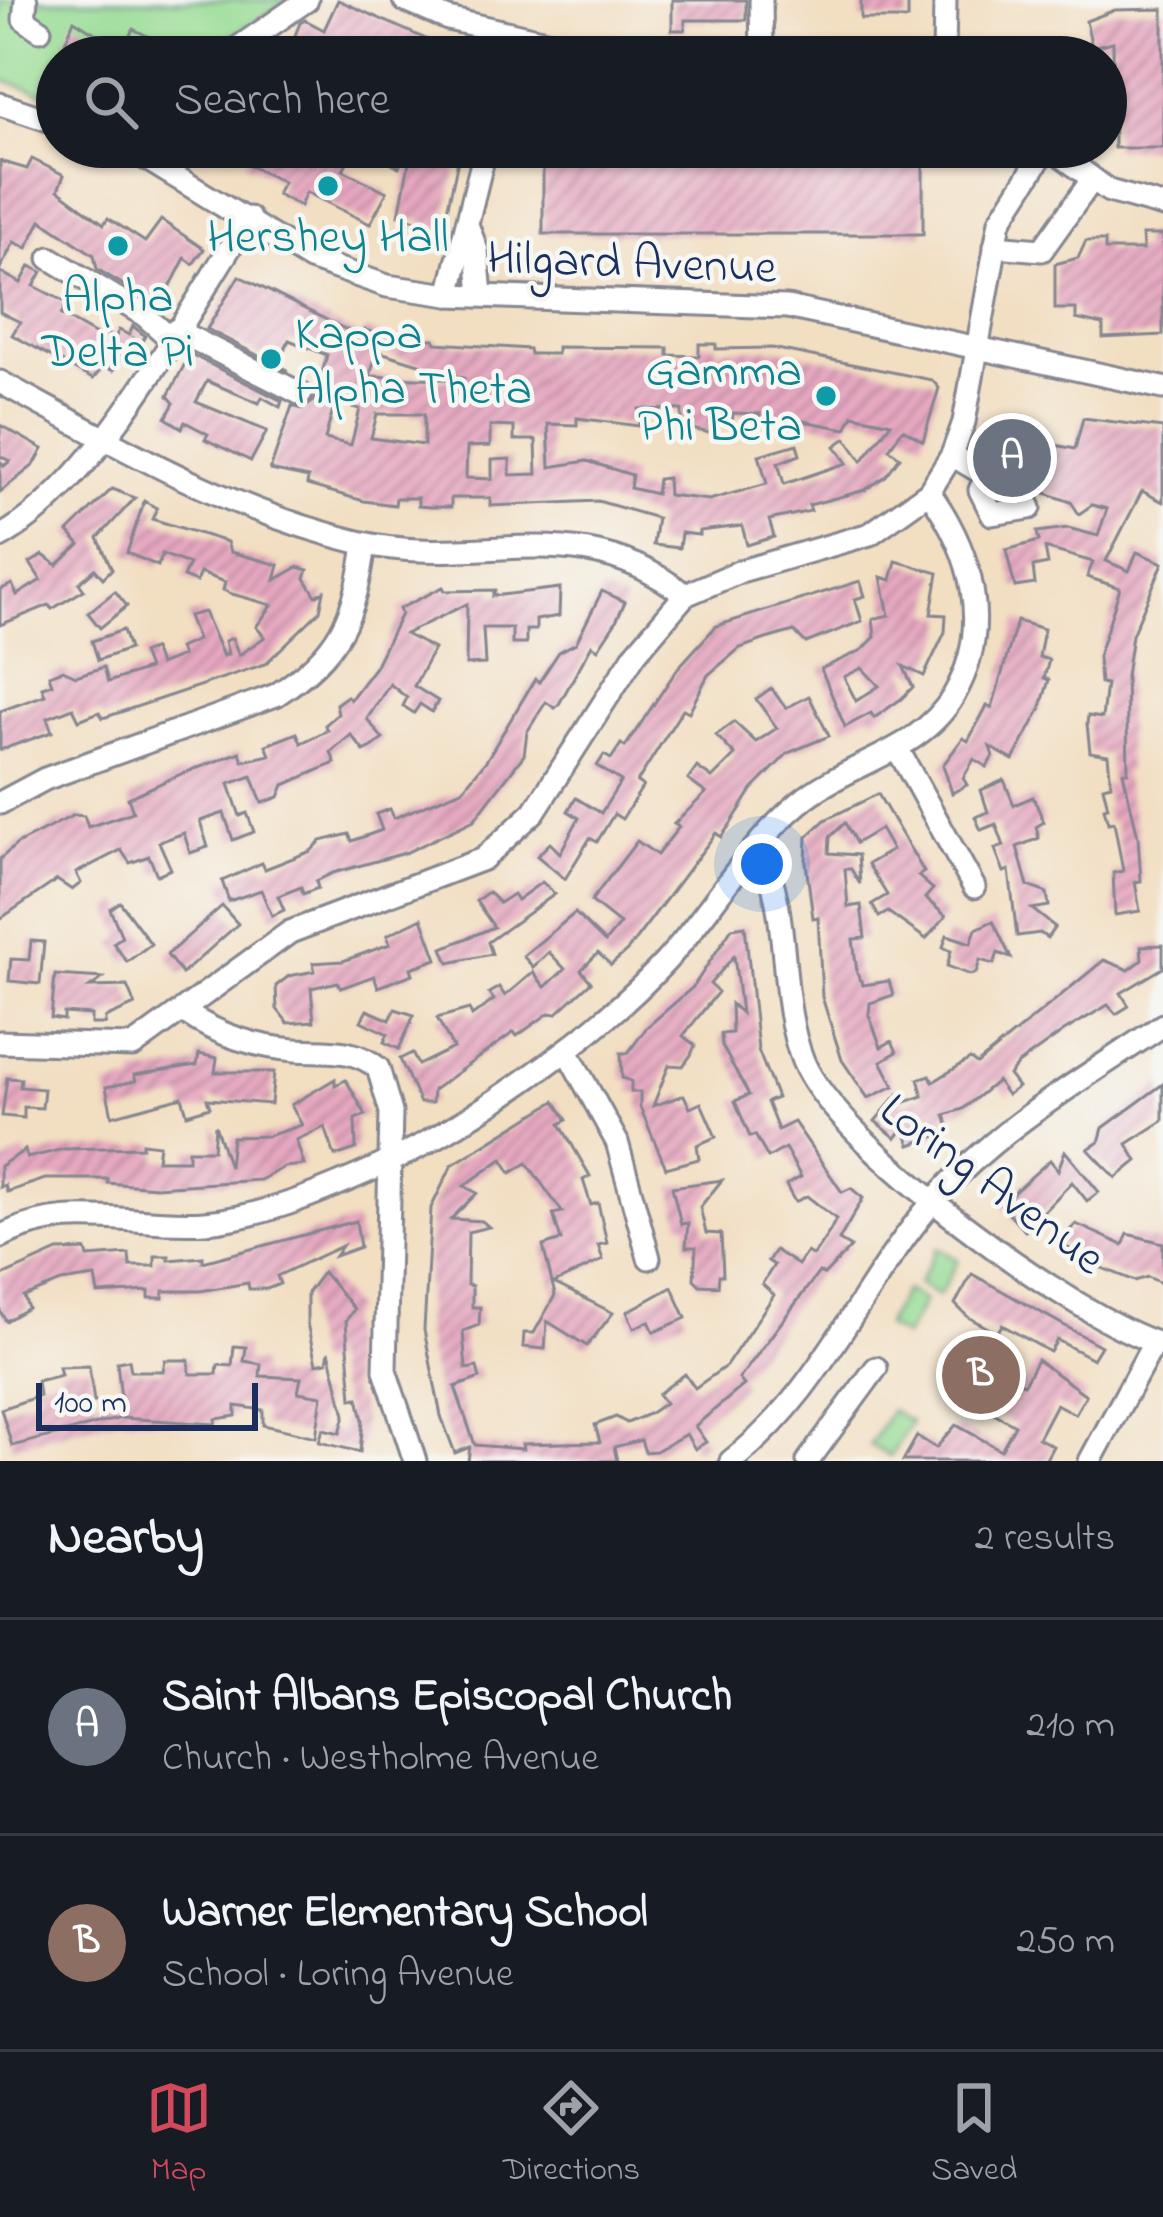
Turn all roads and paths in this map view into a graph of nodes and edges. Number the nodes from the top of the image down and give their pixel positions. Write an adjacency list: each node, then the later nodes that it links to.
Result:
1 (26, 0): 6 (street)
2 (307, 0): 8 (street)
3 (404, 0): 7 (street)
4 (761, 0): 11 (street)
5 (945, 0): 12 (street)
6 (40, 30)
7 (510, 33): 9 (street); 10 (street)
8 (255, 36)
9 (509, 36)
10 (523, 36)
11 (762, 36)
12 (944, 36)
13 (0, 104): 14 (street)
14 (36, 116)
15 (163, 168): 21 (street, Hilgard Avenue)
16 (481, 168): 22 (street)
17 (1033, 168): 23 (street)
18 (1076, 168): 19 (street)
19 (1092, 180): 20 (street); 23 (street)
20 (1163, 206)
21 (249, 218): 25 (street, Hilgard Avenue); 27 (street)
22 (468, 227): 25 (street); 26 (street)
23 (994, 246): 28 (street)
24 (50, 258): 27 (street)
25 (449, 295): 26 (street, Hilgard Avenue)
26 (481, 295): 28 (street, Hilgard Avenue)
27 (173, 334): 31 (street); 32 (street)
28 (980, 347): 30 (street, Hilgard Avenue); 33 (street)
29 (0, 382): 32 (street)
30 (1163, 388)
31 (301, 394)
32 (103, 438): 36 (street); 37 (street)
33 (952, 455): 34 (street); 35 (street)
34 (987, 476)
35 (929, 492): 38 (street); 39 (street)
36 (0, 537)
37 (365, 544): 38 (street); 40 (street)
38 (685, 595): 43 (street)
39 (896, 748): 41 (street); 42 (street)
40 (0, 803)
41 (758, 847): 46 (street); 48 (street, Loring Avenue)
42 (974, 887)
43 (186, 1013): 45 (street); 47 (street)
44 (1163, 1025): 48 (street)
45 (0, 1042)
46 (567, 1051): 47 (street); 50 (street)
47 (388, 1161): 49 (street); 54 (street)
48 (934, 1200): 51 (street, Loring Avenue); 53 (street)
49 (0, 1237)
50 (649, 1258)
51 (1159, 1344): 57 (street)
52 (876, 1368): 56 (street)
53 (761, 1452): 55 (street)
54 (415, 1461)
55 (731, 1461)
56 (808, 1461)
57 (1090, 1461)

